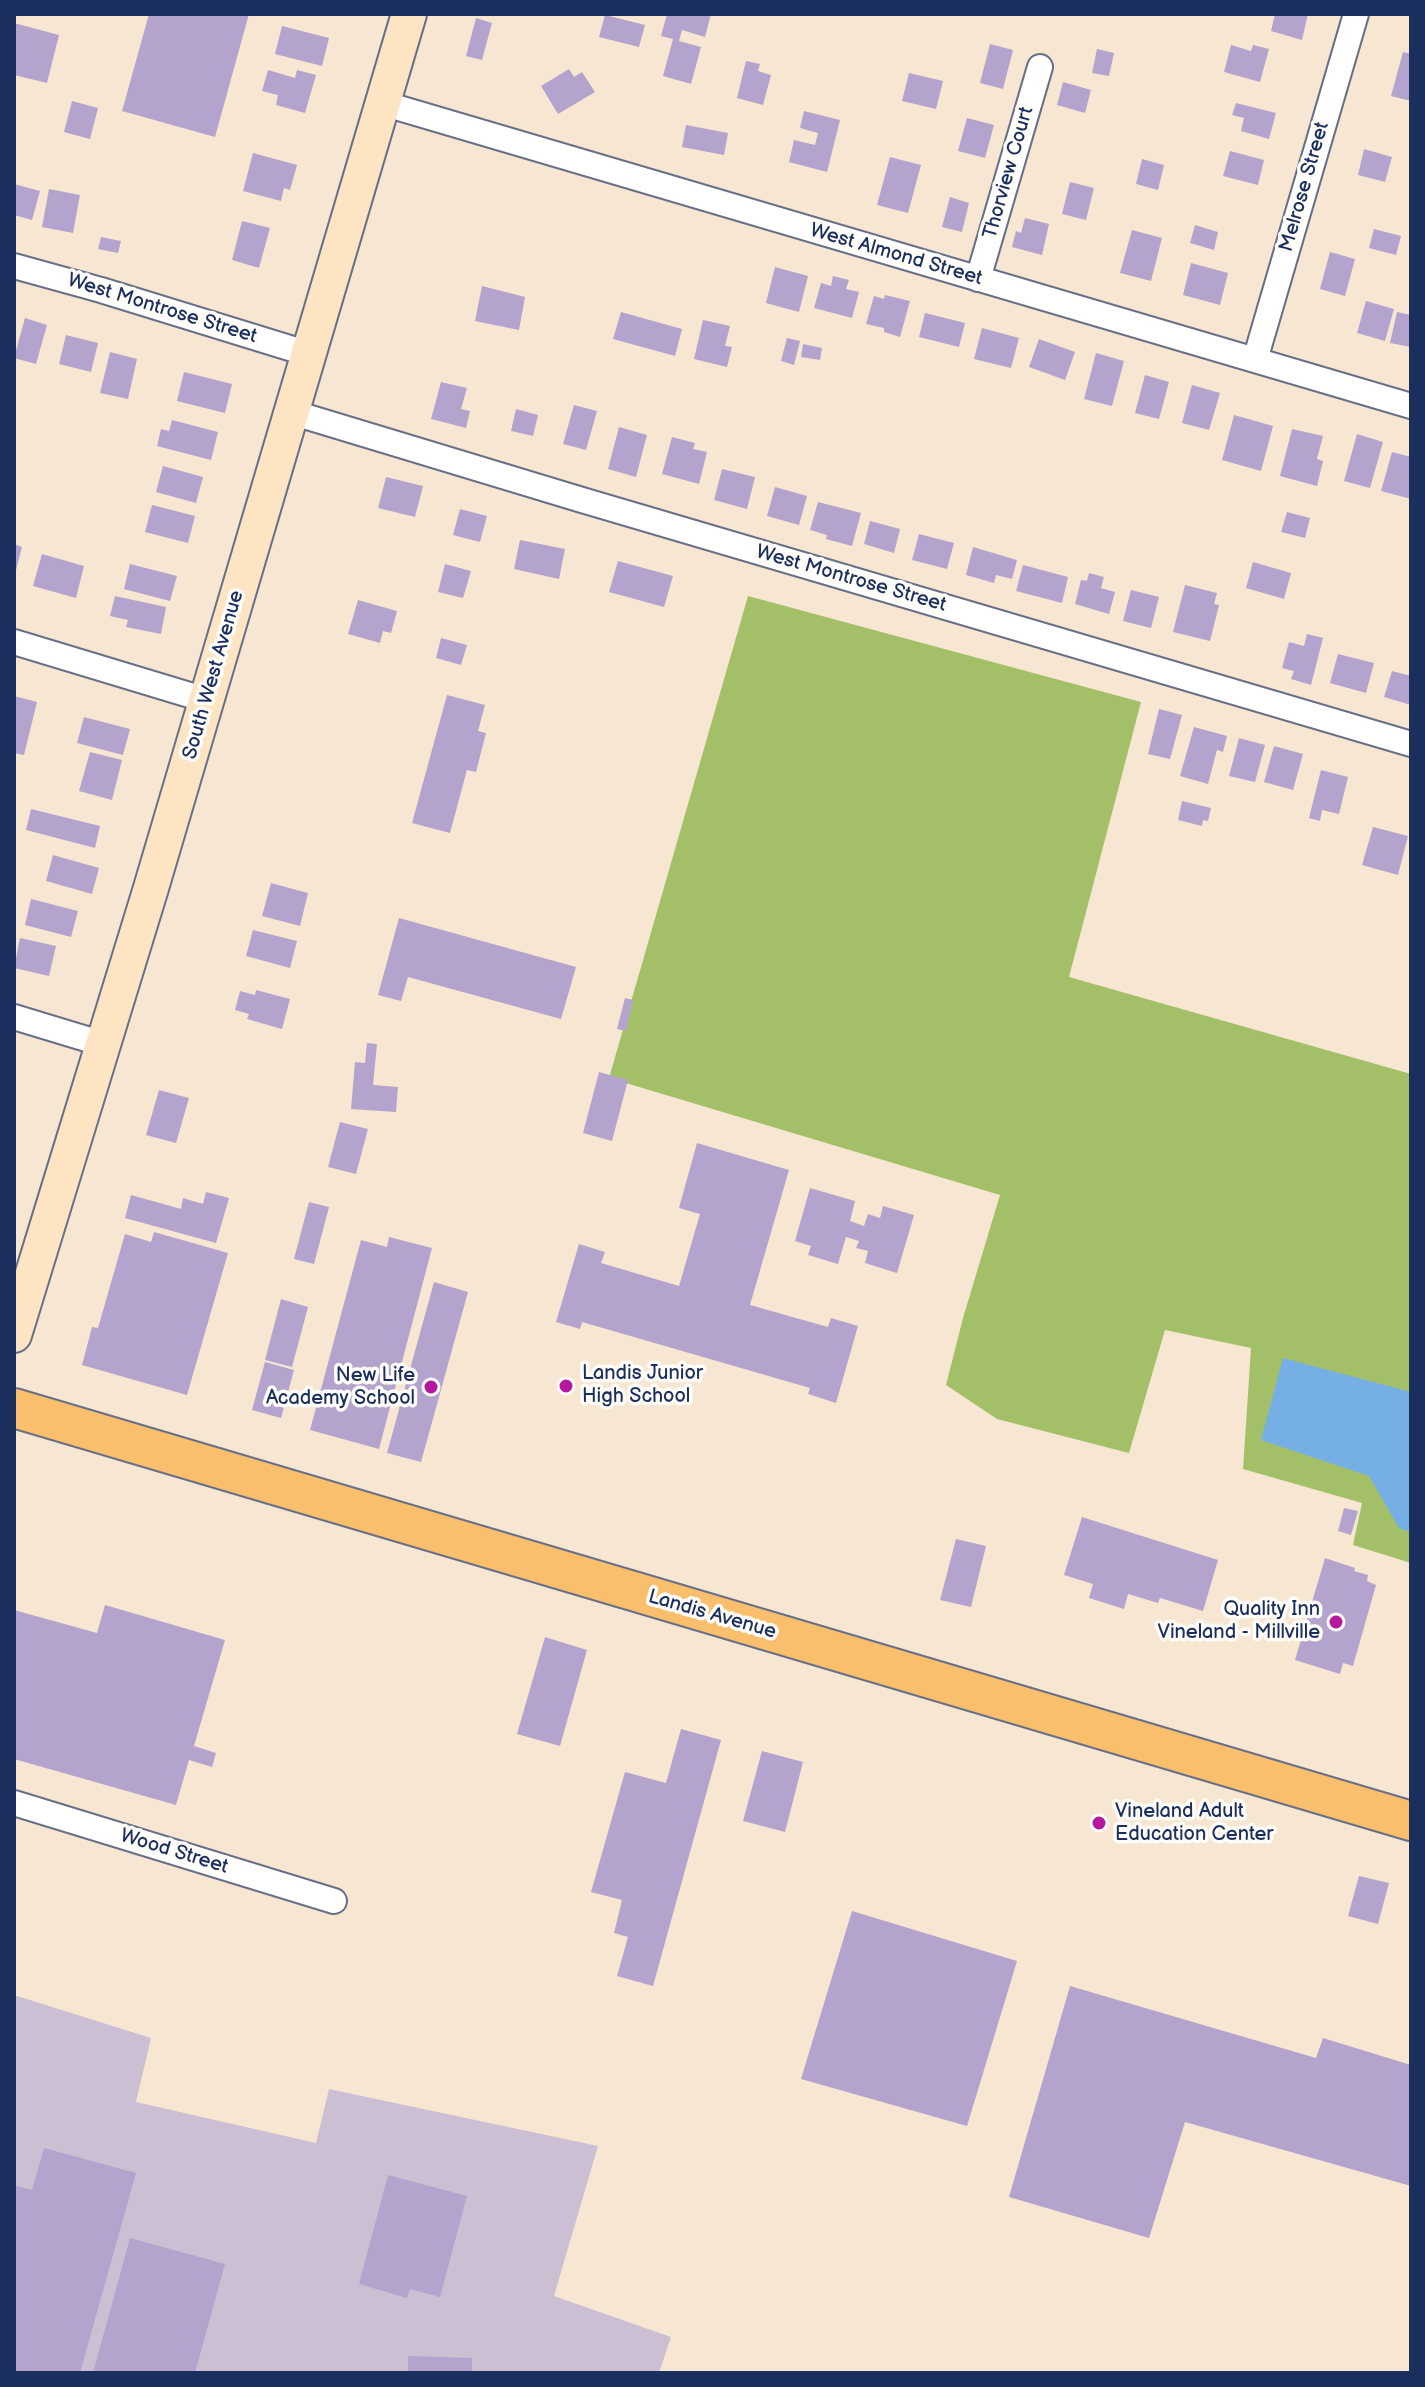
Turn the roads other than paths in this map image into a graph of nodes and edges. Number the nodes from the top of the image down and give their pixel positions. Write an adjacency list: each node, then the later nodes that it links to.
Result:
1 (409, 14): 4 (street, South West Avenue)
2 (1356, 14): 8 (street, Melrose Street)
3 (1040, 67): 6 (street, Thorview Court)
4 (382, 103): 6 (street, West Almond Street); 7 (street, South West Avenue)
5 (14, 266): 7 (street, West Montrose Street)
6 (978, 279): 8 (street, West Almond Street)
7 (309, 354): 10 (street, South West Avenue)
8 (1255, 360): 9 (street, West Almond Street)
9 (1411, 406)
10 (291, 412): 12 (street, South West Avenue); 13 (street, West Montrose Street)
11 (14, 642): 12 (street)
12 (206, 700): 15 (street, South West Avenue)
13 (1411, 744)
14 (14, 1017): 15 (street)
15 (103, 1044): 16 (street, South West Avenue)
16 (14, 1335)
17 (14, 1408): 19 (main road, Landis Avenue)
18 (14, 1803): 20 (street, Wood Street)
19 (1411, 1821)
20 (334, 1901)

